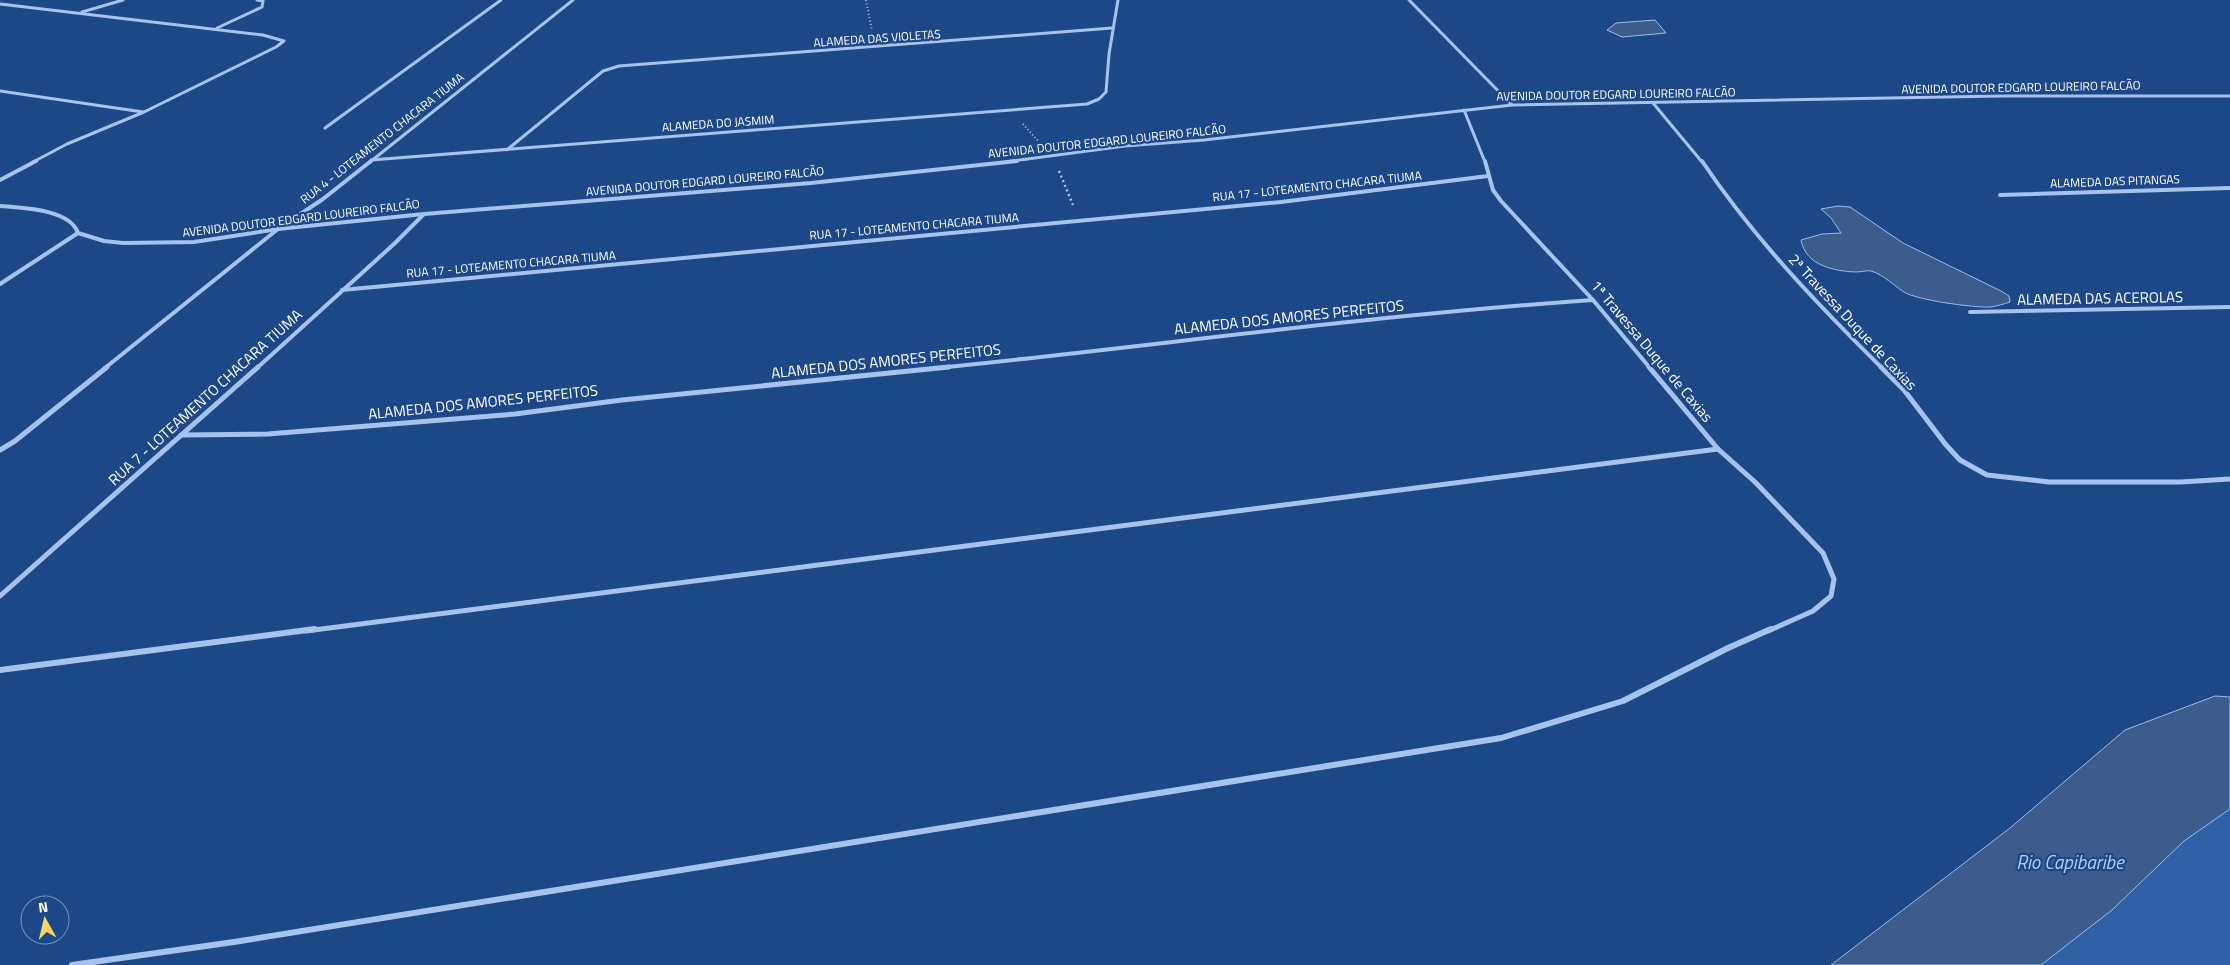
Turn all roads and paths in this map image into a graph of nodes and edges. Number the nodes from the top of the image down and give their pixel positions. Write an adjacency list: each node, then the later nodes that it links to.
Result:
1 (123, 0): 9 (street)
2 (257, 0): 11 (street)
3 (502, 0): 19 (street)
4 (573, 0): 21 (street, RUA 4 - LOTEAMENTO CHACARA TIUMA)
5 (866, 0): 12 (path)
6 (1118, 0): 10 (street, ALAMEDA DO JASMIM)
7 (1409, 0): 16 (street)
8 (0, 4): 9 (street)
9 (79, 13): 11 (street)
10 (1112, 28): 12 (street, ALAMEDA DAS VIOLETAS); 20 (street, ALAMEDA DO JASMIM)
11 (216, 29): 18 (street)
12 (874, 48): 20 (street, ALAMEDA DAS VIOLETAS)
13 (0, 91): 18 (street)
14 (2230, 96): 15 (street, AVENIDA DOUTOR EDGARD LOUREIRO FALCÃO)
15 (1653, 103): 16 (street, AVENIDA DOUTOR EDGARD LOUREIRO FALCÃO); 38 (street, 2ª Travessa Duque de Caxias)
16 (1512, 105): 17 (street, AVENIDA DOUTOR EDGARD LOUREIRO FALCÃO)
17 (1464, 110): 22 (street, 1ª Travessa Duque de Caxias); 27 (street, AVENIDA DOUTOR EDGARD LOUREIRO FALCÃO)
18 (144, 112): 23 (street)
19 (325, 128)
20 (508, 149): 21 (street, ALAMEDA DO JASMIM)
21 (371, 160): 28 (street, RUA 4 - LOTEAMENTO CHACARA TIUMA)
22 (1488, 176): 31 (street, RUA 17 - LOTEAMENTO CHACARA TIUMA); 32 (street, 1ª Travessa Duque de Caxias)
23 (0, 180)
24 (2230, 188): 25 (street, ALAMEDA DAS PITANGAS)
25 (2000, 195)
26 (0, 206): 29 (street, AVENIDA DOUTOR EDGARD LOUREIRO FALCÃO)
27 (424, 214): 28 (street, AVENIDA DOUTOR EDGARD LOUREIRO FALCÃO); 31 (street, RUA 7 - LOTEAMENTO CHACARA TIUMA)
28 (278, 229): 29 (street, AVENIDA DOUTOR EDGARD LOUREIRO FALCÃO); 37 (street, RUA 4 - LOTEAMENTO CHACARA TIUMA)
29 (78, 233): 30 (street)
30 (0, 284)
31 (342, 290): 35 (street, RUA 7 - LOTEAMENTO CHACARA TIUMA)
32 (1593, 300): 35 (street, ALAMEDA DOS AMORES PERFEITOS); 36 (street, 1ª Travessa Duque de Caxias)
33 (2230, 307): 34 (street, ALAMEDA DAS ACEROLAS)
34 (1970, 312)
35 (181, 435): 39 (street, RUA 7 - LOTEAMENTO CHACARA TIUMA)
36 (1718, 449): 40 (street); 41 (street, 1ª Travessa Duque de Caxias)
37 (0, 450)
38 (2230, 479)
39 (0, 596)
40 (0, 670)
41 (72, 965)

